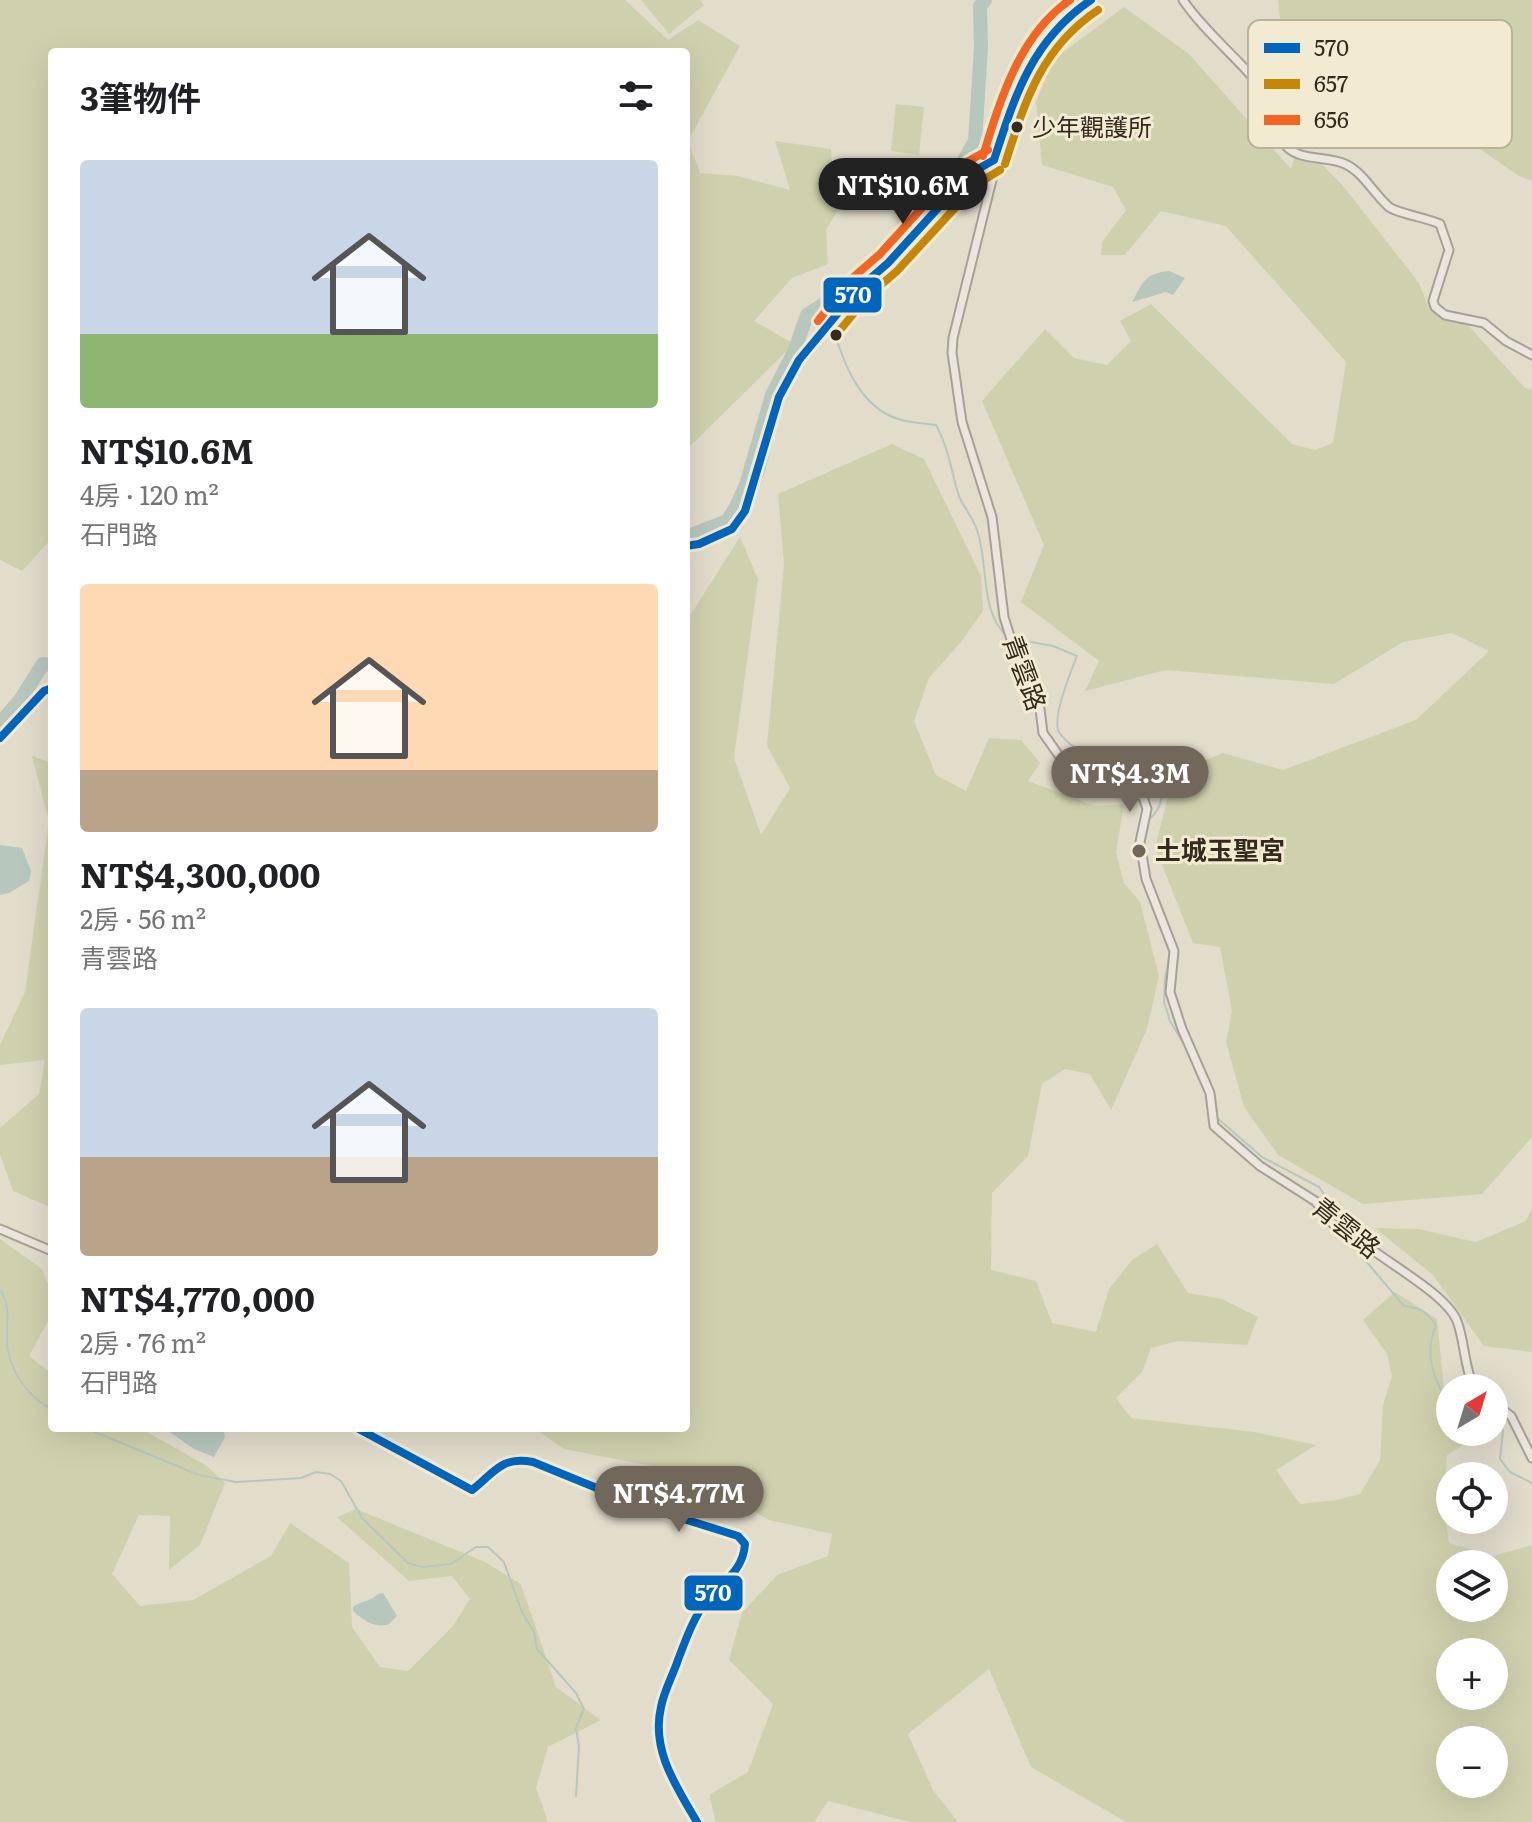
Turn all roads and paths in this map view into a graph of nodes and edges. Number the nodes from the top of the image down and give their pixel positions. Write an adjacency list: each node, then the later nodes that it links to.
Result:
1 (1091, 0): 5 (street, 青雲路)
2 (1183, 0): 3 (street)
3 (1248, 74)
4 (1288, 148): 6 (street)
5 (994, 160): 7 (street); 12 (street, 青雲路)
6 (1532, 355)
7 (690, 545)
8 (48, 690): 9 (street)
9 (0, 738)
10 (0, 1229): 11 (street)
11 (48, 1249)
12 (1470, 1374)
13 (1508, 1414): 15 (street)
14 (364, 1432): 16 (street)
15 (1532, 1458)
16 (697, 1822)

